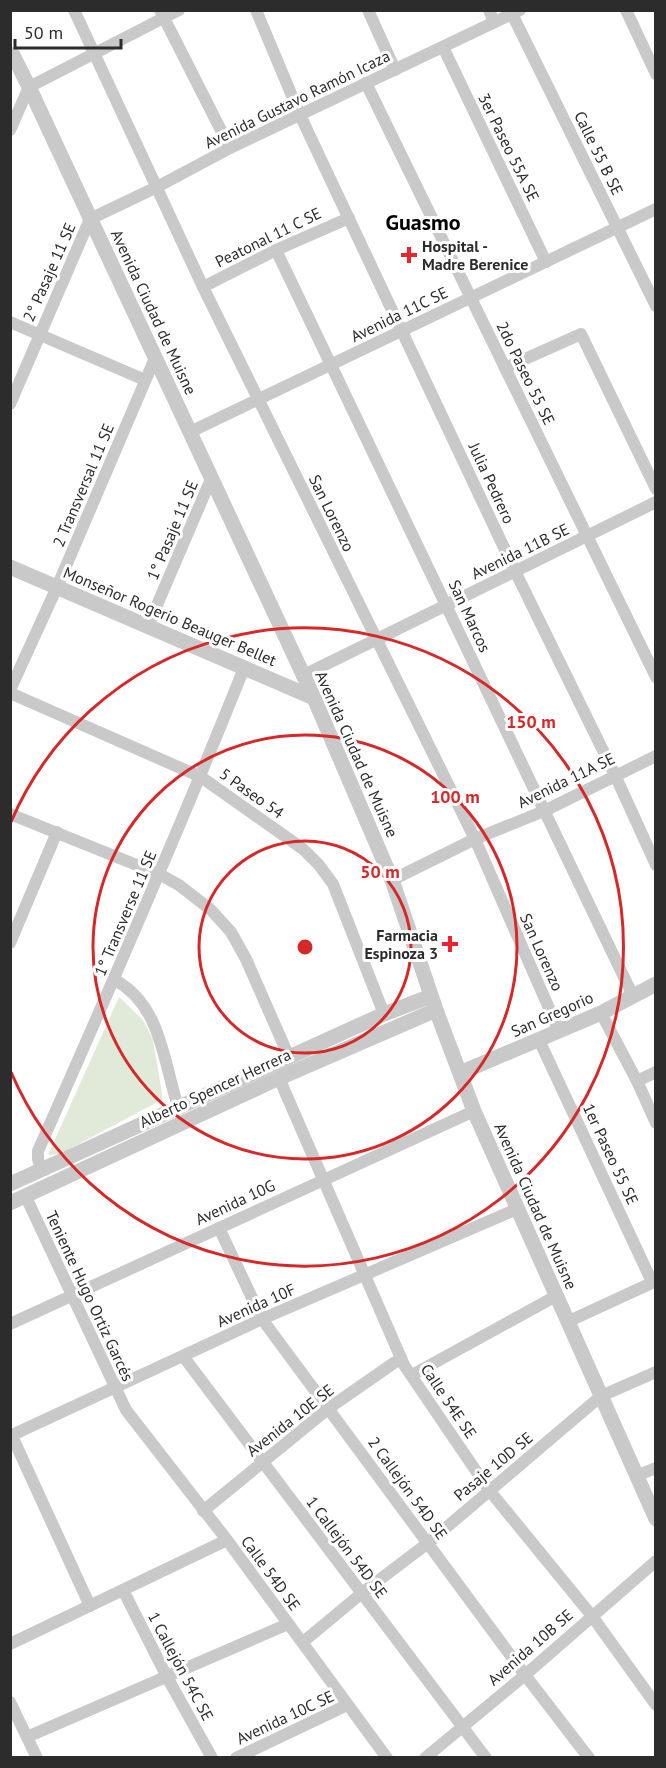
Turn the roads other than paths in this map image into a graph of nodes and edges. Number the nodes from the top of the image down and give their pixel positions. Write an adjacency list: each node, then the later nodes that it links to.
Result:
1 (74, 10): 12 (street, San Lorenzo)
2 (179, 10): 8 (street)
3 (256, 10): 17 (street, Julia Pedrero)
4 (369, 10): 13 (street)
5 (489, 10): 9 (street)
6 (626, 10): 14 (street)
7 (516, 12): 9 (street, Avenida Gustavo Ramón Icaza); 24 (street, Calle 55 B SE)
8 (162, 14): 12 (street); 19 (street)
9 (494, 22): 10 (street, Avenida Gustavo Ramón Icaza)
10 (443, 47): 13 (street, Avenida Gustavo Ramón Icaza); 26 (street, 3er Paseo 55A SE)
11 (11, 53): 16 (street, Avenida Ciudad de Muisne)
12 (96, 54): 16 (street); 20 (street, San Lorenzo)
13 (395, 70): 15 (street, Avenida Gustavo Ramón Icaza)
14 (656, 74)
15 (366, 83): 17 (street, Avenida Gustavo Ramón Icaza); 28 (street, 2do Paseo 55 SE)
16 (29, 87): 18 (street); 23 (street, Avenida Ciudad de Muisne)
17 (300, 115): 19 (street, Avenida Gustavo Ramón Icaza); 22 (street, Julia Pedrero)
18 (10, 130)
19 (230, 148): 20 (street, Avenida Gustavo Ramón Icaza)
20 (158, 188): 23 (street, Avenida Gustavo Ramón Icaza); 27 (street, San Lorenzo)
21 (656, 209): 24 (street, Avenida 11C SE)
22 (348, 218): 25 (street, Peatonal 11 C SE); 31 (street, Julia Pedrero)
23 (90, 219): 32 (street, 2° Pasaje 11 SE); 33 (street, Avenida Ciudad de Muisne)
24 (617, 228): 26 (street, Avenida 11C SE); 29 (street, Calle 55 B SE)
25 (276, 250): 27 (street, Peatonal 11 C SE); 34 (street, San Marcos)
26 (546, 262): 28 (street, Avenida 11C SE)
27 (203, 287): 37 (street, San Lorenzo)
28 (471, 298): 31 (street, Avenida 11C SE); 35 (street, 2do Paseo 55 SE)
29 (656, 306)
30 (10, 322): 32 (street)
31 (403, 330): 34 (street, Avenida 11C SE); 45 (street, Julia Pedrero)
32 (40, 334): 36 (street); 38 (street, 2° Pasaje 11 SE)
33 (155, 358): 36 (street, 2 Transversal 11 SE); 39 (street, Avenida Ciudad de Muisne)
34 (330, 365): 37 (street, Avenida 11C SE); 47 (street, San Marcos)
35 (505, 368): 41 (street); 43 (street, 2do Paseo 55 SE)
36 (146, 380): 46 (street, 2 Transversal 11 SE)
37 (258, 400): 39 (street, Avenida 11C SE); 49 (street, San Lorenzo)
38 (10, 404)
39 (190, 432): 40 (street, Avenida Ciudad de Muisne)
40 (211, 479): 48 (street, 1° Pasaje 11 SE); 51 (street, Avenida Ciudad de Muisne)
41 (656, 489)
42 (656, 502): 43 (street, Avenida 11B SE)
43 (586, 536): 45 (street, Avenida 11B SE); 52 (street, 2do Paseo 55 SE)
44 (10, 567): 46 (street, Monseñor Rogerio Beauger Bellet)
45 (515, 572): 47 (street, Avenida 11B SE); 56 (street, Julia Pedrero)
46 (57, 587): 48 (street, Monseñor Rogerio Beauger Bellet); 53 (street, 2 Transversal 11 SE)
47 (447, 605): 49 (street, Avenida 11B SE); 58 (street, San Marcos)
48 (148, 626): 50 (street, Monseñor Rogerio Beauger Bellet)
49 (376, 640): 51 (street, Avenida 11B SE); 61 (street, San Lorenzo)
50 (244, 668): 54 (street, Monseñor Rogerio Beauger Bellet); 57 (street, 1° Transverse 11 SE)
51 (303, 676): 54 (street, Avenida Ciudad de Muisne)
52 (656, 677)
53 (10, 691): 57 (street, 5 Paseo 54)
54 (314, 698): 64 (street, Avenida Ciudad de Muisne)
55 (656, 756): 56 (street, Avenida 11A SE)
56 (615, 775): 58 (street, Avenida 11A SE); 62 (street, Julia Pedrero)
57 (201, 777): 63 (street, 1° Transverse 11 SE); 71 (street, 5 Paseo 54)
58 (544, 811): 61 (street, Avenida 11A SE); 68 (street, San Marcos)
59 (10, 814): 60 (street)
60 (57, 832): 63 (street); 65 (street)
61 (475, 839): 64 (street, Avenida 11A SE); 72 (street, San Lorenzo)
62 (656, 865)
63 (159, 874): 66 (street, 1° Transverse 11 SE); 74 (street)
64 (392, 880): 69 (street, Avenida Ciudad de Muisne)
65 (10, 943)
66 (115, 980): 79 (street); 82 (street, 1° Transverse 11 SE)
67 (656, 984): 68 (street, San Gregorio)
68 (633, 996): 70 (street, San Gregorio)
69 (434, 1003): 71 (street, Alberto Spencer Herrera); 76 (street, Avenida Ciudad de Muisne); 77 (street, Alberto Spencer Herrera)
70 (601, 1013): 72 (street, San Gregorio); 78 (street)
71 (384, 1014): 74 (street, Alberto Spencer Herrera)
72 (559, 1031): 73 (street, San Gregorio)
73 (539, 1040): 76 (street, San Gregorio); 90 (street, 1er Paseo 55 SE)
74 (289, 1057): 82 (street, Alberto Spencer Herrera)
75 (656, 1072): 78 (street)
76 (460, 1073): 80 (street, Avenida Ciudad de Muisne)
77 (279, 1078): 84 (street, Calle 54E SE); 85 (street, Alberto Spencer Herrera)
78 (637, 1081): 81 (street)
79 (176, 1100)
80 (474, 1111): 84 (street, Avenida 10G); 87 (street, Avenida Ciudad de Muisne)
81 (656, 1123)
82 (41, 1170): 83 (street, Alberto Spencer Herrera)
83 (12, 1178)
84 (323, 1180): 88 (street, Avenida 10G); 89 (street, Calle 54E SE)
85 (25, 1195): 86 (street, Alberto Spencer Herrera); 91 (street, Teniente Hugo Ortiz Garcés)
86 (10, 1203)
87 (517, 1209): 89 (street, Avenida 10F); 92 (street, Avenida Ciudad de Muisne)
88 (219, 1228): 91 (street, Avenida 10G); 93 (street, 2 Callejón 54D SE)
89 (364, 1275): 93 (street, Avenida 10F); 97 (street, Calle 54E SE)
90 (654, 1281): 94 (street)
91 (73, 1295): 95 (street, Avenida 10G); 100 (street, Teniente Hugo Ortiz Garcés)
92 (556, 1296): 94 (street, Avenida Ciudad de Muisne); 99 (street)
93 (262, 1319): 96 (street, Avenida 10F); 102 (street, 2 Callejón 54D SE)
94 (567, 1322): 101 (street, Avenida Ciudad de Muisne)
95 (10, 1324)
96 (183, 1356): 100 (street, Avenida 10F); 105 (street, 1 Callejón 54D SE)
97 (401, 1358): 99 (street, Calle 54E SE); 102 (street, Avenida 10E SE)
98 (656, 1372): 101 (street, Pasaje 10D SE)
99 (412, 1375): 108 (street, Calle 54E SE)
100 (115, 1387): 103 (street, Teniente Hugo Ortiz Garcés); 104 (street, Avenida 10F)
101 (601, 1396): 107 (street, Avenida Ciudad de Muisne); 108 (street, Pasaje 10D SE)
102 (329, 1408): 105 (street, Avenida 10E SE); 112 (street, 2 Callejón 54D SE)
103 (126, 1410): 109 (street, Calle 54D SE)
104 (11, 1436): 116 (street)
105 (262, 1462): 109 (street, Avenida 10E SE); 115 (street, 1 Callejón 54D SE)
106 (656, 1468): 107 (street)
107 (636, 1476): 110 (street, Avenida Ciudad de Muisne)
108 (489, 1490): 112 (street, Pasaje 10D SE); 117 (street, Calle 54E SE)
109 (203, 1511): 111 (street, Calle 54D SE)
110 (656, 1519)
111 (226, 1540): 114 (street); 118 (street, Calle 54D SE)
112 (428, 1543): 115 (street, Pasaje 10D SE); 121 (street, 2 Callejón 54D SE)
113 (656, 1561): 117 (street, Avenida 10B SE)
114 (123, 1590): 116 (street); 122 (street, 1 Callejón 54C SE)
115 (362, 1593): 119 (street, Pasaje 10D SE); 126 (street, 1 Callejón 54D SE)
116 (90, 1605): 120 (street)
117 (592, 1616): 121 (street, Avenida 10B SE); 125 (street, Calle 54E SE)
118 (288, 1624): 119 (street, Calle 54D SE); 122 (street)
119 (303, 1642): 124 (street, Calle 54D SE)
120 (10, 1644)
121 (525, 1675): 126 (street, Avenida 10B SE); 134 (street, 2 Callejón 54D SE)
122 (166, 1677): 127 (street); 129 (street, 1 Callejón 54C SE)
123 (11, 1704): 127 (street)
124 (347, 1705): 130 (street, Avenida 10C SE); 131 (street, Calle 54D SE)
125 (656, 1705)
126 (463, 1726): 132 (street, Avenida 10B SE); 133 (street, 1 Callejón 54D SE)
127 (27, 1737): 128 (street)
128 (36, 1758)
129 (212, 1758)
130 (236, 1758)
131 (387, 1758)
132 (425, 1758)
133 (486, 1758)
134 (590, 1758)

